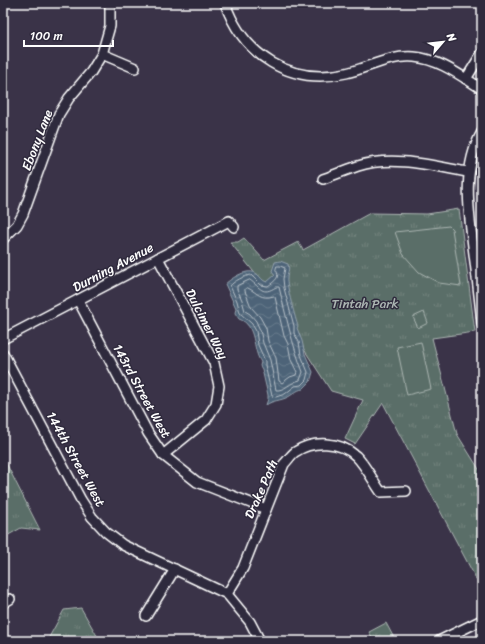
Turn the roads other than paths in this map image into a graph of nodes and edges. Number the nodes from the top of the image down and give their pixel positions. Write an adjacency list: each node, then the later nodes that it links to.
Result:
1 (110, 3): 4 (street, Ebony Lane)
2 (224, 3): 6 (street)
3 (482, 53): 6 (street)
4 (102, 54): 5 (street); 12 (street, Ebony Lane)
5 (135, 68)
6 (466, 79): 7 (street)
7 (482, 89)
8 (482, 132): 9 (street)
9 (468, 172): 10 (street); 15 (street)
10 (323, 179)
11 (234, 227): 13 (street, Durning Avenue)
12 (3, 239)
13 (158, 258): 14 (street, Durning Avenue); 18 (street, Dulcimer Way)
14 (78, 300): 16 (street, Durning Avenue); 18 (street, 143rd Street West)
15 (482, 324)
16 (3, 339)
17 (3, 352): 21 (street, 144th Street West)
18 (163, 454): 20 (street, 143rd Street West)
19 (406, 491): 20 (street, Drake Path)
20 (266, 509): 22 (street, Drake Path)
21 (175, 569): 22 (street, 144th Street West); 23 (street)
22 (227, 594): 25 (street, 144th Street West)
23 (146, 616)
24 (482, 620): 26 (street)
25 (260, 641)
26 (439, 641)

